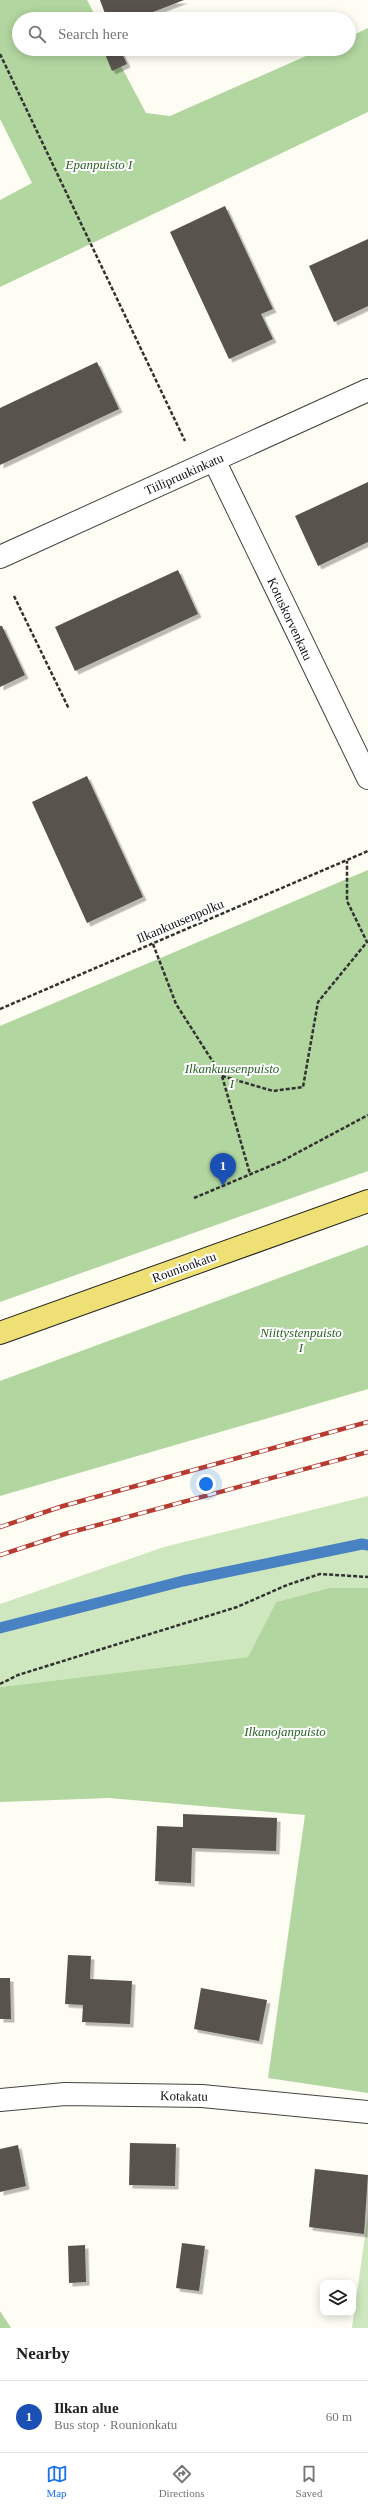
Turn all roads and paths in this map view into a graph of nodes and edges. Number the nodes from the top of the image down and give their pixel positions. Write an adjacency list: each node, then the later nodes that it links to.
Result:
1 (0, 54): 3 (path)
2 (368, 390): 3 (street, Tiilipruukinkatu)
3 (206, 464): 4 (street, Tiilipruukinkatu); 7 (street, Kotuskorvenkatu)
4 (0, 557)
5 (14, 596): 6 (path)
6 (69, 709)
7 (368, 778)
8 (368, 851): 9 (path, Ilkankuusenpolku)
9 (347, 860): 10 (path, Ilkankuusenpolku); 12 (path)
10 (153, 944): 11 (path, Ilkankuusenpolku); 12 (path)
11 (0, 1009)
12 (222, 1076): 14 (path)
13 (368, 1115): 14 (path)
14 (250, 1174): 15 (path)
15 (194, 1198)
16 (368, 1201): 17 (main road, Rounionkatu)
17 (0, 1334)
18 (368, 1577): 19 (path)
19 (0, 1684)
20 (0, 2100): 21 (street, Kotakatu)
21 (368, 2112)

